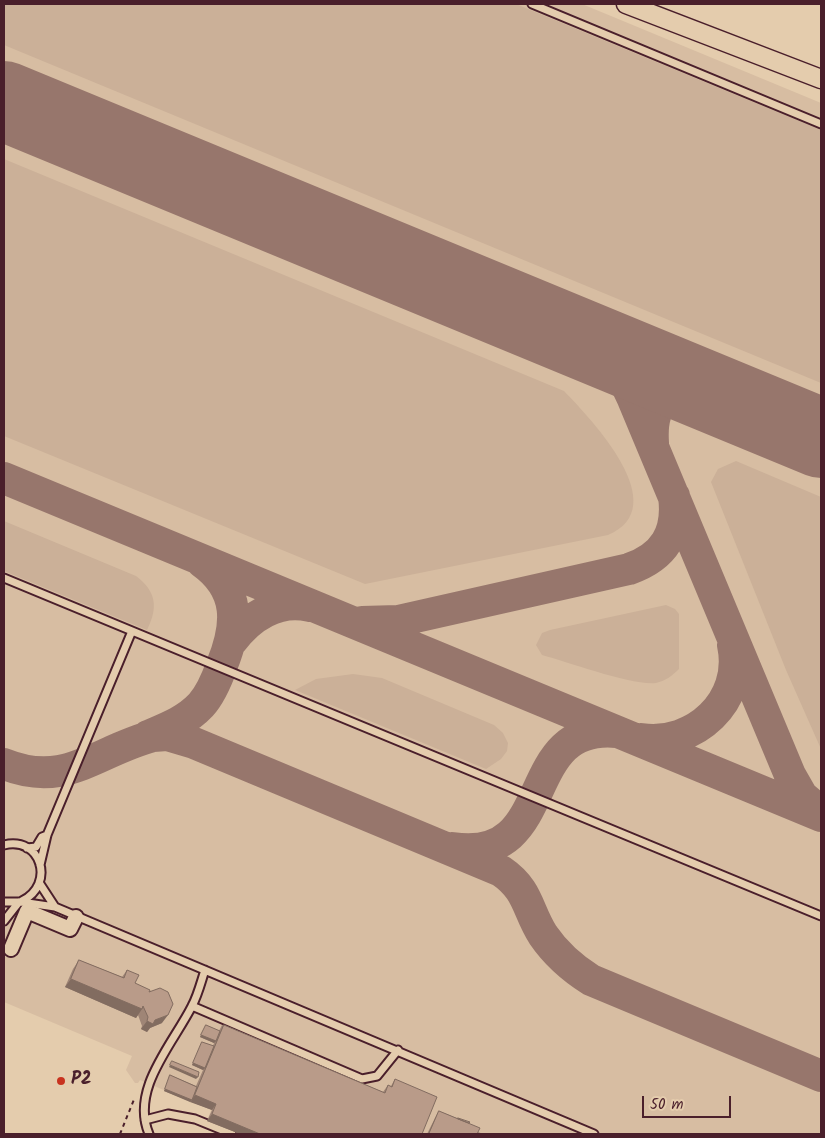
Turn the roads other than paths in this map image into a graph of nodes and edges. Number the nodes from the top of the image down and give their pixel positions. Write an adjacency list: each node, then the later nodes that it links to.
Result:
1 (532, 4): 4 (lane)
2 (626, 4): 3 (street)
3 (821, 79)
4 (821, 124)
5 (4, 578): 6 (lane)
6 (132, 630): 7 (lane); 16 (lane)
7 (47, 835): 9 (lane); 10 (lane)
8 (4, 845): 9 (lane)
9 (28, 848): 10 (lane)
10 (40, 865): 11 (lane)
11 (40, 884): 13 (lane); 14 (lane)
12 (4, 902): 13 (lane)
13 (20, 902): 14 (lane); 17 (lane)
14 (55, 907): 15 (lane)
15 (76, 916): 18 (street); 19 (lane)
16 (821, 916)
17 (4, 921)
18 (11, 949)
19 (206, 970): 20 (lane); 21 (lane)
20 (192, 1006): 21 (lane); 22 (lane)
21 (398, 1050): 25 (lane)
22 (145, 1120): 23 (lane); 24 (lane)
23 (150, 1134)
24 (232, 1134)
25 (594, 1134)

